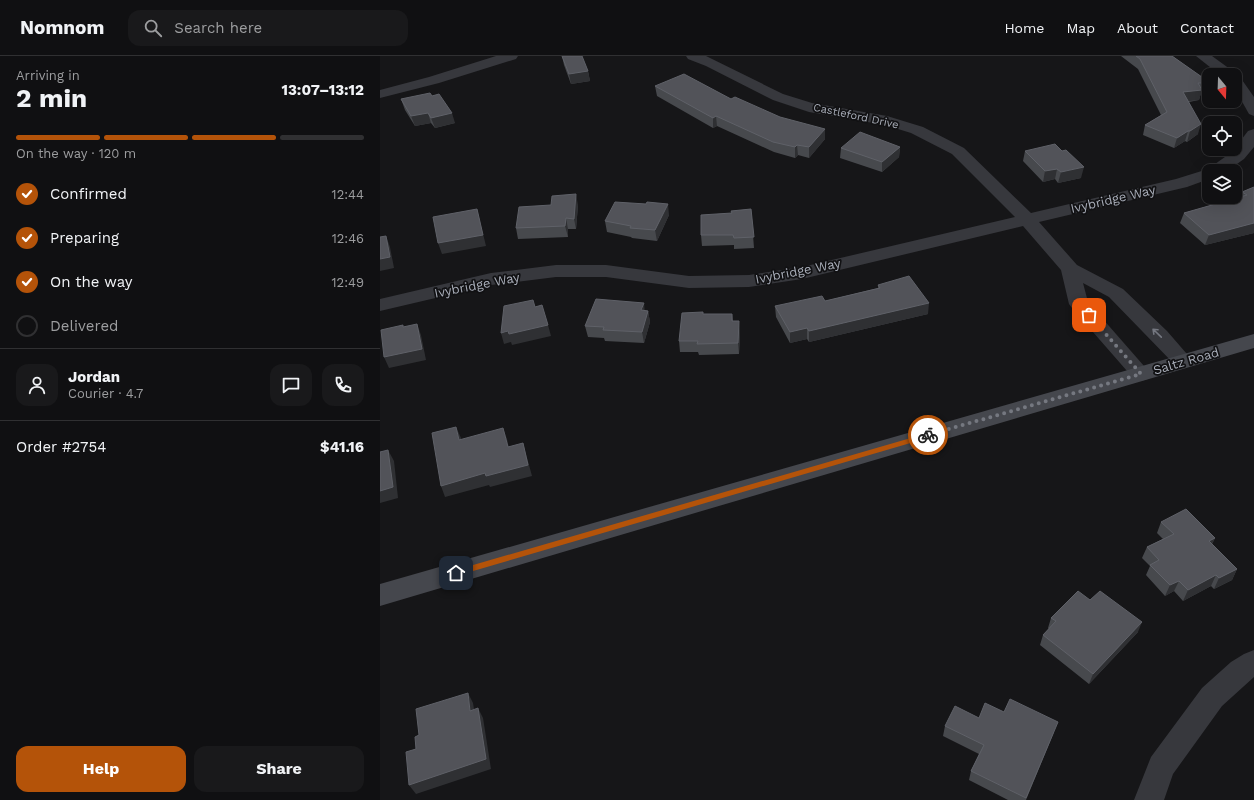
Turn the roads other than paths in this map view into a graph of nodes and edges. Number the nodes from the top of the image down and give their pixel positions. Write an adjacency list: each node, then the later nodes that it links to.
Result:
1 (511, 56): 6 (street)
2 (693, 56): 12 (street, Castleford Drive)
3 (1203, 56): 4 (street)
4 (1219, 68)
5 (1242, 88): 7 (street)
6 (380, 94)
7 (1254, 111)
8 (1254, 134): 9 (street)
9 (1250, 149): 10 (street)
10 (1227, 164)
11 (1202, 176): 12 (street, Ivybridge Way)
12 (1027, 219): 13 (street, Castleford Drive); 14 (street, Ivybridge Way)
13 (1070, 269): 16 (street, Castleford Drive, one-way to 13); 17 (street, Castleford Drive)
14 (380, 305)
15 (1254, 341): 16 (street, Saltz Road)
16 (1183, 361): 17 (street, Saltz Road)
17 (1141, 374): 18 (street, Saltz Road)
18 (380, 595)
19 (1254, 662): 20 (street)
20 (1149, 800)

